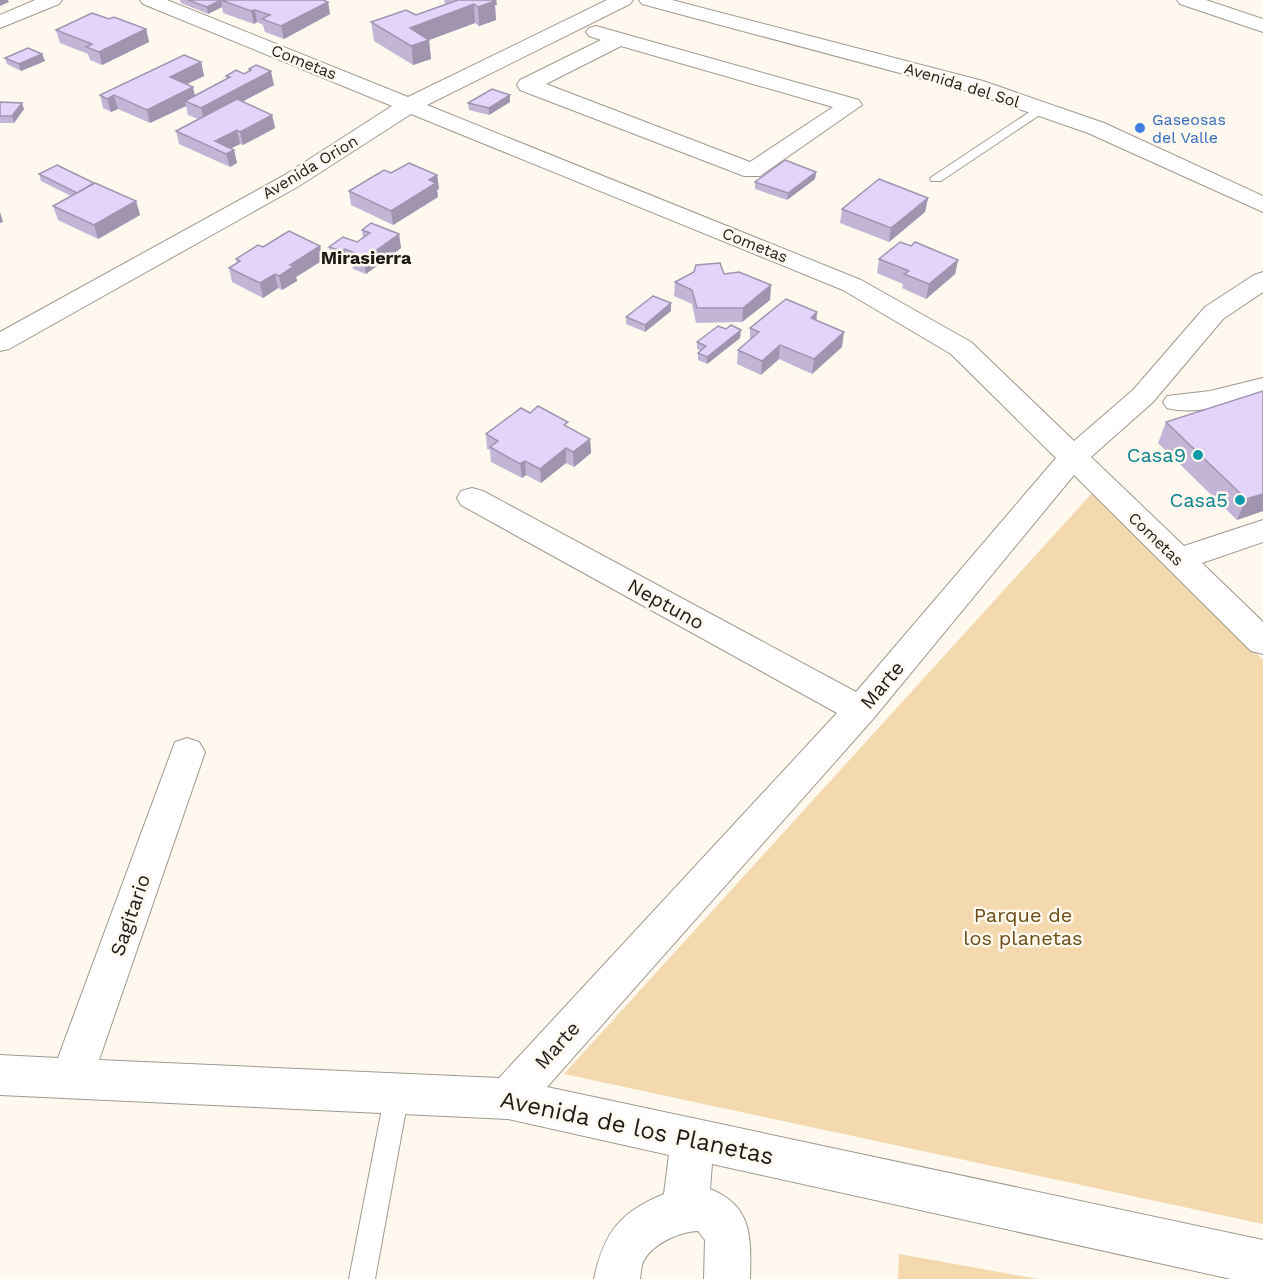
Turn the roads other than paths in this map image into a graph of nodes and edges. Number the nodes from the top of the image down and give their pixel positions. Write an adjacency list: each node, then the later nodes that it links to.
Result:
1 (52, 0): 6 (street)
2 (150, 0): 10 (street, Cometas)
3 (623, 0): 7 (street, Avenida Orion)
4 (649, 0): 11 (street, Avenida del Sol)
5 (1187, 0): 8 (street)
6 (0, 22)
7 (574, 26): 9 (street); 10 (street, Avenida Orion)
8 (1263, 26)
9 (618, 39): 9 (street)
10 (409, 105): 15 (street, Avenida Orion); 18 (street, Cometas)
11 (1040, 109): 12 (lane); 13 (street, Avenida del Sol)
12 (936, 178)
13 (1263, 205)
14 (1263, 280): 18 (street, Marte)
15 (0, 343)
16 (1263, 387): 17 (street)
17 (1177, 402)
18 (1072, 458): 21 (street, Cometas); 23 (street, Marte)
19 (472, 498): 23 (street, Neptuno)
20 (1263, 531): 21 (street)
21 (1178, 560): 22 (street, Cometas)
22 (1263, 642)
23 (861, 710): 28 (street, Marte)
24 (187, 752): 26 (street, Sagitario)
25 (0, 1075): 26 (street, Avenida de los Planetas)
26 (72, 1078): 27 (street, Avenida de los Planetas)
27 (397, 1093): 28 (street, Avenida de los Planetas); 32 (lane)
28 (508, 1099): 29 (street, Avenida de los Planetas)
29 (693, 1139): 30 (street); 31 (street, Avenida de los Planetas)
30 (685, 1209): 33 (street); 34 (street)
31 (1263, 1263)
32 (362, 1279)
33 (617, 1279)
34 (727, 1279)

